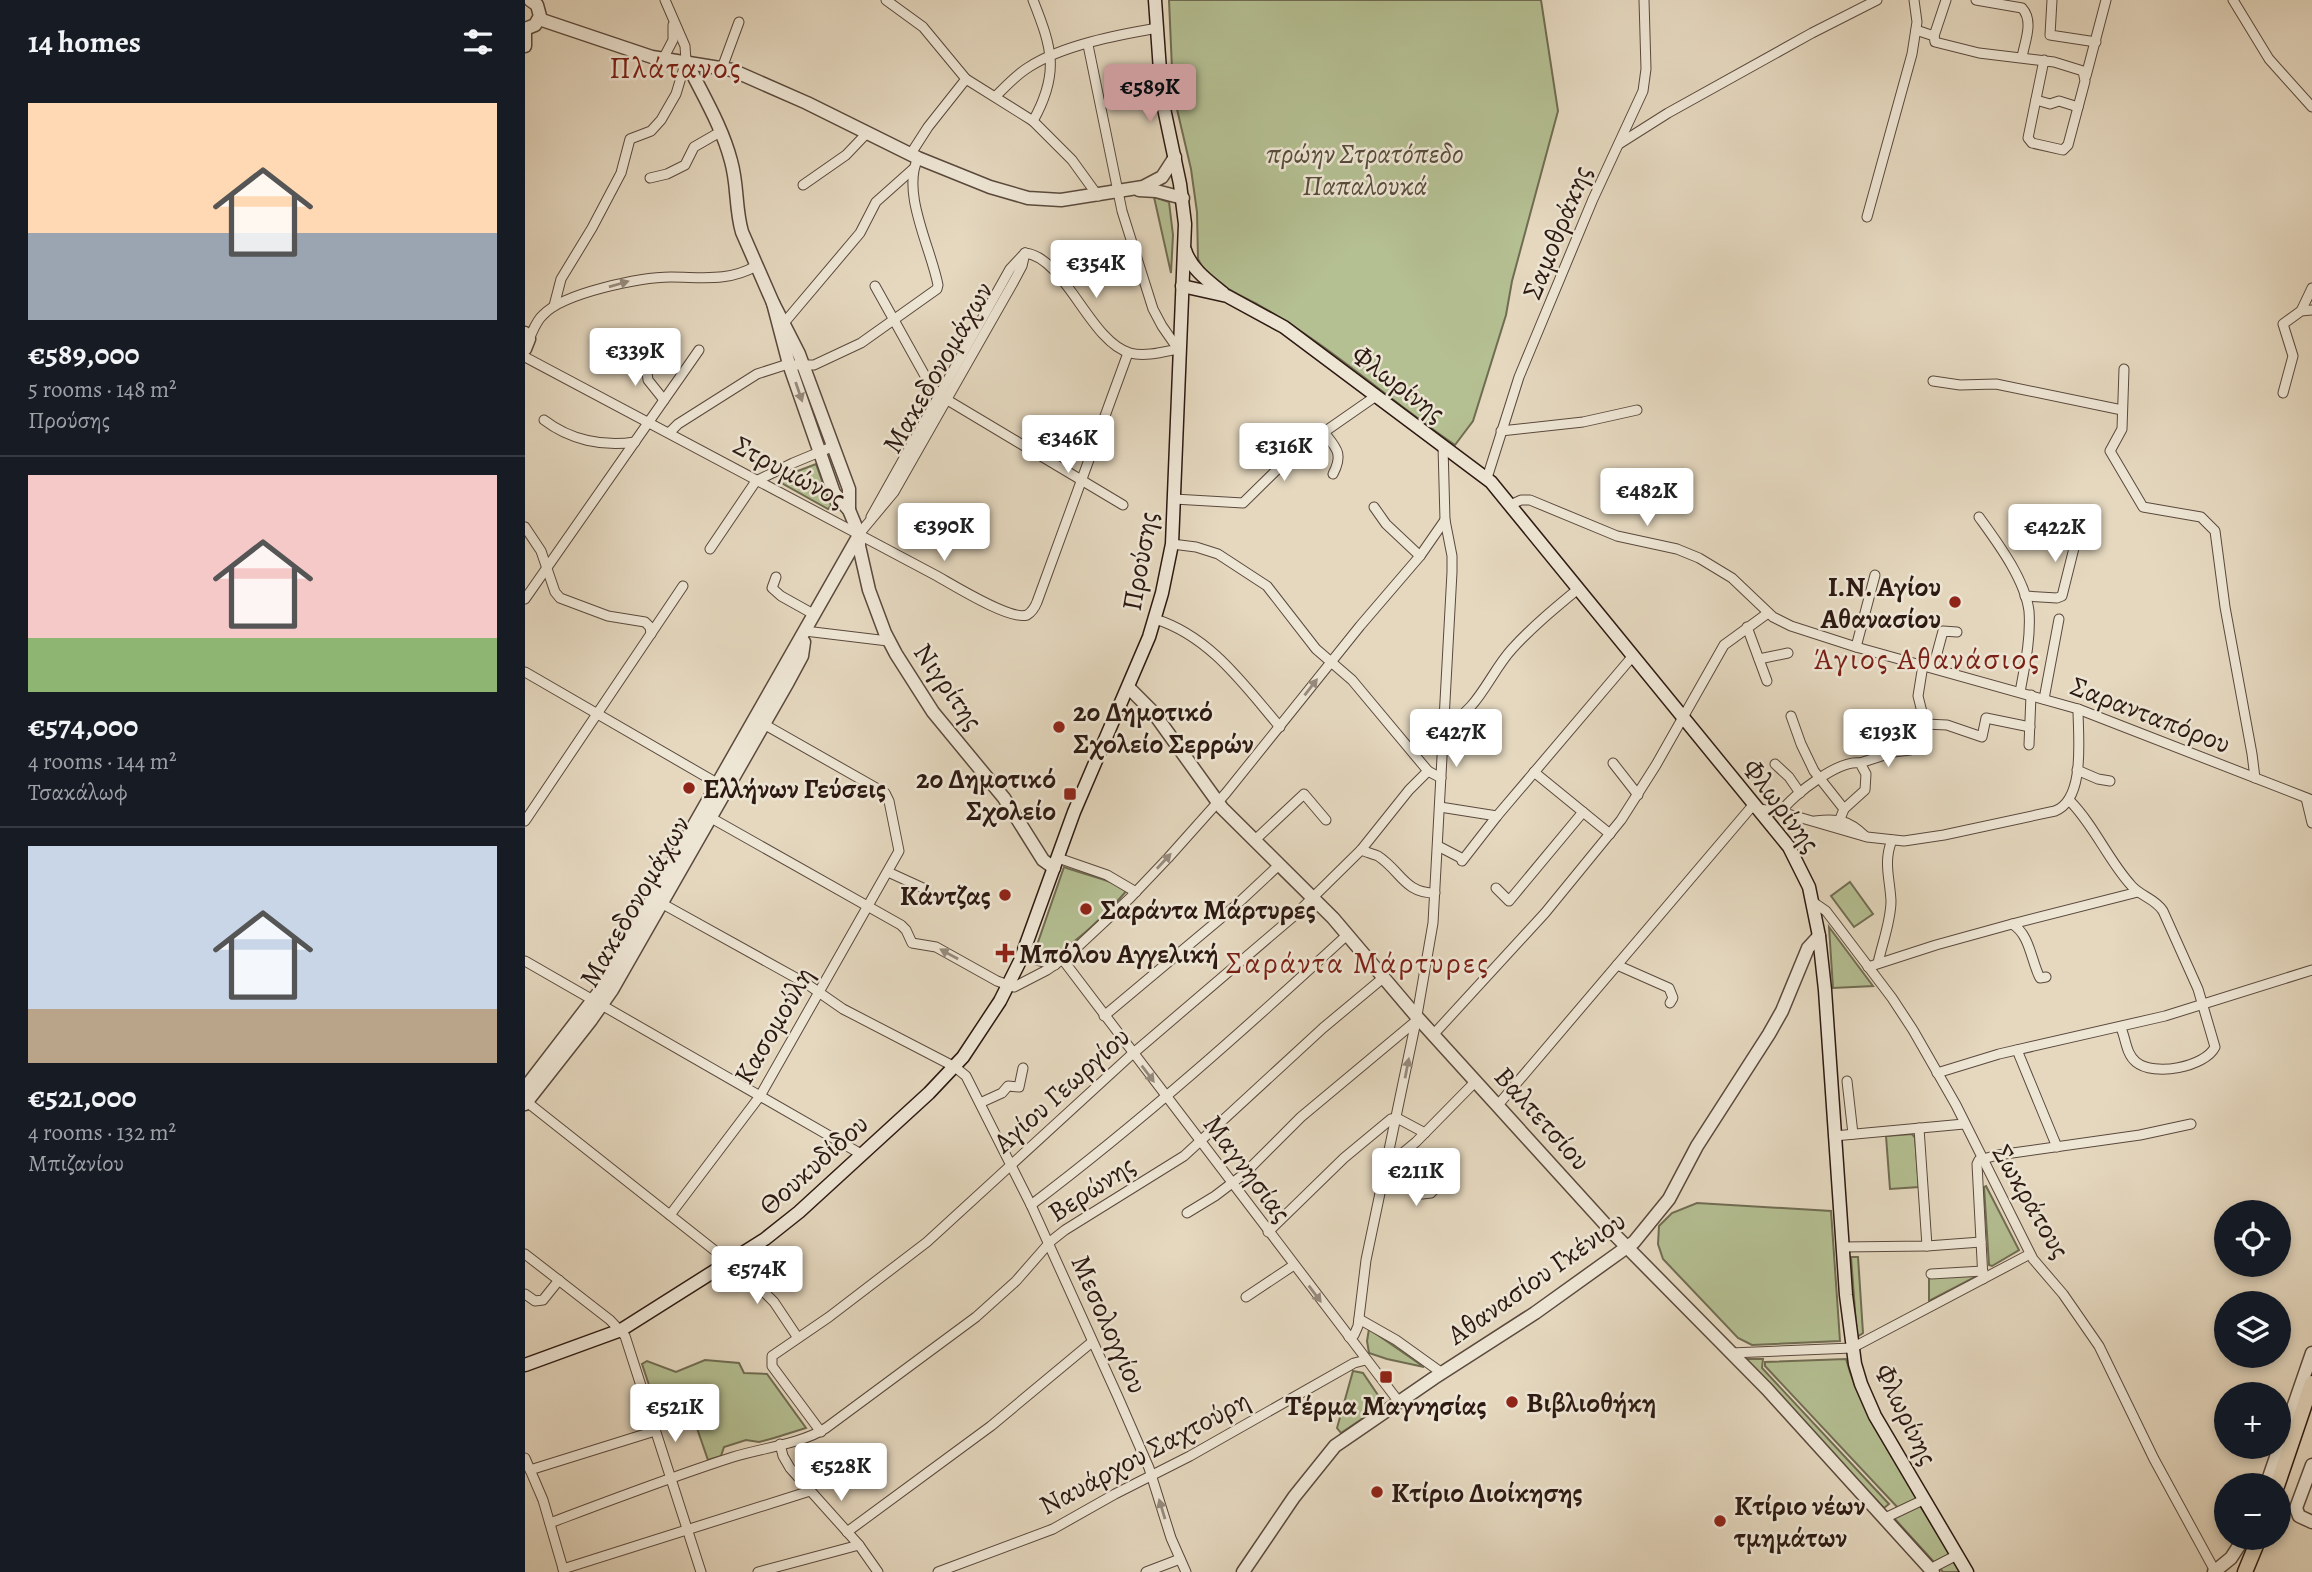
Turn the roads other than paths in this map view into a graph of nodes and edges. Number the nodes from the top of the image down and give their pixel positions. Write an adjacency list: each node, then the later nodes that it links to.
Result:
1 (530, 0): 15 (street)
2 (665, 0): 14 (street)
3 (886, 0): 31 (street)
4 (1033, 0): 24 (street)
5 (1155, 0): 17 (street, Προύσης)
6 (1644, 0): 36 (street, Σαμοθράκης)
7 (1877, 0): 38 (street)
8 (1914, 0): 19 (street)
9 (1945, 0): 20 (street)
10 (1976, 0): 25 (street)
11 (2052, 0): 21 (street)
12 (2106, 0): 21 (street)
13 (2233, 0): 35 (street)
14 (671, 16): 26 (street); 28 (street)
15 (539, 19): 18 (street); 26 (street)
16 (739, 22): 29 (street)
17 (1157, 28): 22 (street); 42 (street, Προύσης)
18 (525, 29): 23 (street)
19 (1916, 30): 20 (street); 50 (street)
20 (1934, 36): 25 (street)
21 (2096, 42): 30 (street)
22 (1087, 45): 24 (street); 47 (street)
23 (525, 46)
24 (1051, 56): 32 (street); 37 (street)
25 (2022, 57): 27 (street)
26 (663, 59): 28 (street)
27 (2044, 60): 30 (street); 33 (street)
28 (686, 61): 29 (street); 39 (street, Νιγρίτης); 58 (street)
29 (722, 68): 40 (street)
30 (2085, 78): 34 (street)
31 (966, 79): 32 (street); 43 (street)
32 (996, 96): 37 (street)
33 (2036, 100): 34 (street); 34 (street)
34 (2078, 107)
35 (2312, 107)
36 (1631, 119): 38 (street); 41 (street, Σαμοθράκης)
37 (1033, 121): 48 (street)
38 (1643, 130): 41 (street)
39 (720, 132): 44 (street); 52 (street, Νιγρίτης)
40 (867, 133): 43 (street); 45 (street)
41 (1618, 144): 81 (street, Σαμοθράκης)
42 (1175, 157): 46 (street); 49 (street, Προύσης)
43 (914, 161): 48 (street); 61 (street); 62 (street)
44 (650, 178)
45 (803, 185)
46 (1132, 190): 47 (street); 49 (street)
47 (1117, 193): 48 (street); 64 (street)
48 (1098, 195)
49 (1183, 198): 51 (street, Προύσης)
50 (1867, 217)
51 (1185, 246): 54 (street, Προύσης); 56 (street, Φλωρίνης)
52 (756, 266): 57 (street, Νιγρίτης); 58 (street, one-way to 52)
53 (875, 286): 61 (street)
54 (1182, 286): 56 (street, Φλωρίνης); 64 (street, Προύσης)
55 (2312, 288): 60 (street)
56 (1227, 296): 73 (street, Φλωρίνης)
57 (773, 303): 62 (street, Νιγρίτης); 69 (street, Νιγρίτης)
58 (554, 306): 63 (street)
59 (2312, 310): 60 (street)
60 (2301, 312): 72 (street)
61 (894, 320): 69 (street); 74 (street)
62 (784, 323): 69 (street, Νιγρίτης)
63 (527, 340)
64 (1178, 349): 66 (street); 91 (street, Προύσης)
65 (699, 350): 75 (street)
66 (1128, 353): 74 (street, Μακεδονομάχων); 90 (street)
67 (525, 357): 79 (street, Στρυμώνος)
68 (645, 358): 75 (street)
69 (796, 365): 82 (street); 84 (street, Νιγρίτης); 86 (street, Νιγρίτης, one-way to 86)
70 (2124, 369): 77 (street)
71 (1933, 381): 77 (street)
72 (2283, 393)
73 (1376, 396): 80 (street); 85 (street, Φλωρίνης)
74 (942, 397): 90 (street); 100 (street, Μακεδονομάχων)
75 (664, 400): 79 (street)
76 (1637, 410): 81 (street)
77 (2122, 410): 150 (street)
78 (544, 420): 83 (street)
79 (649, 422): 82 (street, Στρυμώνος); 83 (street)
80 (1324, 431): 87 (street); 91 (street)
81 (1501, 431): 88 (street, Σαμοθράκης)
82 (670, 432): 89 (street, Στρυμώνος)
83 (635, 442): 104 (street)
84 (834, 446): 86 (street); 95 (street, Νιγρίτης)
85 (1443, 446): 88 (street, Φλωρίνης); 97 (street)
86 (820, 452): 89 (street); 95 (street, Νιγρίτης)
87 (1333, 474)
88 (1487, 478): 93 (street, Φλωρίνης)
89 (758, 480): 100 (street, Στρυμώνος); 102 (street)
90 (1081, 482): 92 (street); 100 (street, Στρυμώνος)
91 (1174, 499): 101 (street, Προύσης)
92 (1123, 505)
93 (1510, 505): 108 (street, Φλωρίνης); 111 (street, Σαρανταπόρου)
94 (1374, 507): 103 (street)
95 (849, 510): 100 (street, Νιγρίτης)
96 (1979, 517): 109 (street)
97 (1445, 520): 103 (street); 138 (street)
98 (2080, 523): 109 (street)
99 (525, 527): 104 (street)
100 (859, 536): 112 (street, Μακεδονομάχων); 119 (street, Νιγρίτης)
101 (1172, 544): 113 (street, Προύσης); 124 (street)
102 (710, 549)
103 (1420, 556): 124 (street)
104 (547, 566): 110 (street); 117 (street)
105 (1875, 575): 120 (street)
106 (776, 577): 112 (street)
107 (683, 586): 117 (street)
108 (1578, 589): 122 (street, Φλωρίνης); 138 (street)
109 (2025, 596): 130 (street)
110 (525, 600)
111 (1768, 613): 115 (street); 120 (street, Σαρανταπόρου)
112 (815, 615): 118 (street, Μακεδονομάχων)
113 (1155, 619): 129 (street, Προύσης); 139 (street)
114 (2059, 620): 132 (street)
115 (1747, 627): 123 (street); 136 (street)
116 (1957, 632): 126 (street)
117 (651, 634): 134 (street)
118 (804, 634): 119 (street); 137 (street, Μακεδονομάχων)
119 (888, 640): 177 (street, Νιγρίτης)
120 (1856, 647): 125 (street, Σαρανταπόρου)
121 (1788, 653): 123 (street)
122 (1632, 657): 136 (street, Φλωρίνης); 148 (street)
123 (1759, 659): 128 (street)
124 (1331, 662): 139 (street, one-way to 124); 147 (street)
125 (1923, 665): 126 (street, Σαρανταπόρου); 140 (street)
126 (1933, 668): 130 (street, Σαρανταπόρου)
127 (525, 672): 134 (street)
128 (1767, 681)
129 (1129, 688): 158 (street, Βαλτετσίου); 177 (street, Προύσης)
130 (2020, 692): 131 (street, Σαρανταπόρου)
131 (2031, 695): 132 (street, Σαρανταπόρου); 140 (street)
132 (2044, 699): 133 (street, Σαρανταπόρου)
133 (2078, 709): 146 (street); 150 (street, Σαρανταπόρου)
134 (597, 714): 153 (street); 168 (street)
135 (1791, 716): 151 (street)
136 (1682, 719): 155 (street); 159 (street, Φλωρίνης)
137 (759, 722): 153 (street, Μακεδονομάχων); 179 (street, Κασομούλη)
138 (1443, 726): 149 (street)
139 (1280, 727): 158 (street)
140 (2030, 727): 141 (street)
141 (2029, 745)
142 (1910, 750): 144 (street)
143 (1613, 763): 155 (street)
144 (1860, 763): 151 (street); 161 (street)
145 (1775, 764): 154 (street)
146 (2077, 770): 152 (street); 157 (street)
147 (1428, 771): 149 (street); 176 (street, Αγίου Γεωργίου)
148 (1534, 772): 162 (street); 165 (street)
149 (1441, 778): 160 (street)
150 (2255, 778): 156 (street, Σαρανταπόρου)
151 (1821, 779): 154 (street); 161 (street)
152 (2111, 781)
153 (722, 787): 164 (street, Μακεδονομάχων)
154 (1800, 793): 163 (street)
155 (1638, 795): 171 (street)
156 (2309, 799): 170 (street)
157 (2069, 800): 174 (street); 183 (street)
158 (1217, 803): 173 (street, Βαλτετσίου); 182 (street, one-way to 158)
159 (1756, 806): 163 (street); 187 (street, Φλωρίνης); 196 (street)
160 (1440, 807): 165 (street); 175 (street)
161 (1844, 809): 166 (street)
162 (1583, 812): 171 (street); 181 (street)
163 (1781, 812): 169 (street)
164 (706, 815): 188 (street, Μακεδονομάχων); 189 (street); 203 (street, Μακεδονομάχων)
165 (1497, 816): 175 (street)
166 (1840, 819): 169 (street); 172 (street)
167 (1326, 820): 173 (street)
168 (525, 821)
169 (1813, 821): 172 (street)
170 (2312, 823)
171 (1610, 834): 209 (street)
172 (1867, 837): 174 (street)
173 (1255, 840): 178 (street, Βαλτετσίου)
174 (1892, 840): 197 (street)
175 (1438, 846): 184 (street)
176 (1361, 850): 184 (street); 185 (street, Αγίου Γεωργίου)
177 (1056, 863): 182 (street); 186 (street, Προύσης)
178 (1280, 864): 185 (street, Βαλτετσίου); 206 (street)
179 (888, 872): 180 (street); 189 (street, Κασομούλη)
180 (923, 888)
181 (1496, 888)
182 (1136, 892): 195 (street)
183 (2138, 892): 190 (street); 205 (street)
184 (1435, 893): 207 (street)
185 (1314, 898): 191 (street, Βαλτετσίου); 211 (street, Αγίου Γεωργίου)
186 (1043, 901): 193 (street, Θουκυδίδου)
187 (1813, 902): 192 (street, Φλωρίνης); 197 (street, Σωκράτους)
188 (661, 903): 202 (street); 203 (street, Μακεδονομάχων)
189 (868, 907): 201 (street, one-way to 189); 202 (street, Κασομούλη)
190 (2012, 924): 197 (street); 199 (street)
191 (1347, 935): 200 (street, Βαλτετσίου); 219 (street)
192 (1819, 936): 229 (street, Φλωρίνης); 246 (street, Αθανασίου Γκένιου)
193 (1026, 947): 195 (street, Μαγνησίας); 201 (street, Θουκυδίδου)
194 (525, 961): 203 (street)
195 (1060, 962): 201 (street); 206 (street, Μαγνησίας)
196 (1618, 965): 204 (street); 222 (street)
197 (1873, 965): 214 (street, Σωκράτους)
198 (2312, 970): 205 (street)
199 (2046, 977)
200 (1384, 978): 207 (street, Βαλτετσίου); 230 (street, Βερώνης)
201 (1009, 987): 212 (street, Θουκυδίδου)
202 (819, 992): 212 (street); 218 (street, Κασομούλη)
203 (598, 1003): 217 (street, Μακεδονομάχων); 218 (street); 220 (street, Μακεδονομάχων)
204 (1670, 1003)
205 (2203, 1004): 208 (street); 208 (street)
206 (1104, 1016): 211 (street, Μαγνησίας)
207 (1417, 1019): 209 (street, Βαλτετσίου); 223 (street, one-way to 207); 238 (street)
208 (2121, 1028): 210 (street)
209 (1433, 1035): 215 (street, Βαλτετσίου)
210 (2017, 1050): 214 (street); 231 (street)
211 (1133, 1054): 219 (street, Μαγνησίας, one-way to 219); 235 (street, Αγίου Γεωργίου)
212 (955, 1067): 221 (street, Μεσολογγίου); 232 (street, Θουκυδίδου)
213 (1023, 1069): 221 (street)
214 (1937, 1073): 224 (street, Σωκράτους)
215 (1476, 1081): 222 (street, Βαλτετσίου); 227 (street)
216 (1847, 1081): 228 (street)
217 (525, 1088)
218 (760, 1096): 232 (street); 241 (street, Κασομούλη)
219 (1166, 1097): 230 (street, Μαγνησίας); 239 (street)
220 (526, 1103): 241 (street)
221 (980, 1103): 235 (street, Μεσολογγίου)
222 (1498, 1105): 246 (street, Βαλτετσίου)
223 (1397, 1118): 227 (street); 236 (street); 242 (street)
224 (1964, 1124): 226 (street); 234 (street, Σωκράτους)
225 (2191, 1124): 231 (street)
226 (1919, 1128): 228 (street); 245 (street)
227 (1425, 1133): 233 (street)
228 (1853, 1134): 229 (street)
229 (1834, 1136): 247 (street, Φλωρίνης)
230 (1199, 1141): 238 (street, Μαγνησίας); 244 (street, Βερώνης)
231 (2057, 1147): 234 (street)
232 (861, 1154): 250 (street, Θουκυδίδου)
233 (1397, 1159): 236 (street); 237 (street)
234 (1981, 1159): 243 (street); 249 (street, Σωκράτους)
235 (1011, 1165): 239 (street, Μεσολογγίου); 260 (street, Αγίου Γεωργίου)
236 (1387, 1166): 257 (street)
237 (1447, 1176)
238 (1231, 1184): 240 (street); 242 (street, Μαγνησίας)
239 (1031, 1205): 244 (street, Μεσολογγίου)
240 (1187, 1213)
241 (670, 1215): 250 (street)
242 (1268, 1232): 251 (street, Μαγνησίας)
243 (1981, 1242): 245 (street); 253 (street)
244 (1049, 1244): 261 (street, Μεσολογγίου); 271 (street, Βερώνης)
245 (1927, 1246): 247 (street)
246 (1626, 1247): 263 (street, Βαλτετσίου); 267 (street, Αθανασίου Γκένιου)
247 (1842, 1247): 262 (street, Φλωρίνης)
248 (525, 1254): 254 (street)
249 (2030, 1254): 253 (street); 302 (street, Σωκράτους)
250 (730, 1262): 258 (street, Θουκυδίδου); 260 (street)
251 (1294, 1265): 256 (street); 259 (street, Μαγνησίας, one-way to 259)
252 (1931, 1274): 253 (street)
253 (1983, 1275): 262 (street)
254 (559, 1280): 255 (street); 258 (street)
255 (525, 1294)
256 (1246, 1297)
257 (1359, 1319): 259 (street); 267 (street)
258 (621, 1330): 266 (street, Θουκυδίδου); 270 (street)
259 (1349, 1337): 265 (street, Μαγνησίας)
260 (798, 1338): 271 (street, Αγίου Γεωργίου)
261 (1093, 1342): 278 (street, Μεσολογγίου); 286 (street)
262 (1851, 1348): 263 (street); 281 (street, Φλωρίνης)
263 (1731, 1353): 282 (street, Βαλτετσίου)
264 (2312, 1353): 276 (street)
265 (1366, 1360): 269 (street, Μαγνησίας); 278 (street, Ναυάρχου Σαχτούρη)
266 (525, 1365)
267 (1442, 1373): 269 (street, Αθανασίου Γκένιου)
268 (2312, 1383): 277 (main road)
269 (1399, 1402): 300 (street, Αθανασίου Γκένιου)
270 (655, 1432): 275 (street); 279 (street)
271 (821, 1432): 272 (street, Βερώνης)
272 (780, 1444): 279 (street, Βερώνης); 280 (street)
273 (525, 1458): 275 (street)
274 (2312, 1465): 284 (street)
275 (530, 1470): 283 (street)
276 (2270, 1473)
277 (2281, 1473)
278 (1151, 1476): 291 (street, Μεσολογγίου, one-way to 278); 297 (street, Ναυάρχου Σαχτούρη)
279 (670, 1478): 283 (street, Βερώνης); 285 (street)
280 (810, 1491): 285 (street); 286 (street)
281 (1923, 1500): 282 (street); 290 (street, Φλωρίνης)
282 (1885, 1518): 293 (street, Βαλτετσίου)
283 (550, 1522): 292 (street)
284 (2312, 1522)
285 (687, 1530): 292 (street); 294 (street)
286 (848, 1532): 287 (street)
287 (859, 1545): 295 (street); 296 (street)
288 (2236, 1550): 302 (street)
289 (2254, 1550): 303 (main road)
290 (1957, 1555): 293 (street); 301 (street, Φλωρίνης)
291 (1179, 1559): 298 (street); 299 (street, Μεσολογγίου)
292 (563, 1571)
293 (1931, 1571)
294 (701, 1572)
295 (758, 1572)
296 (878, 1572)
297 (938, 1572)
298 (1146, 1572)
299 (1187, 1572)
300 (1243, 1572)
301 (1967, 1572)
302 (2214, 1572)
303 (2245, 1572)

